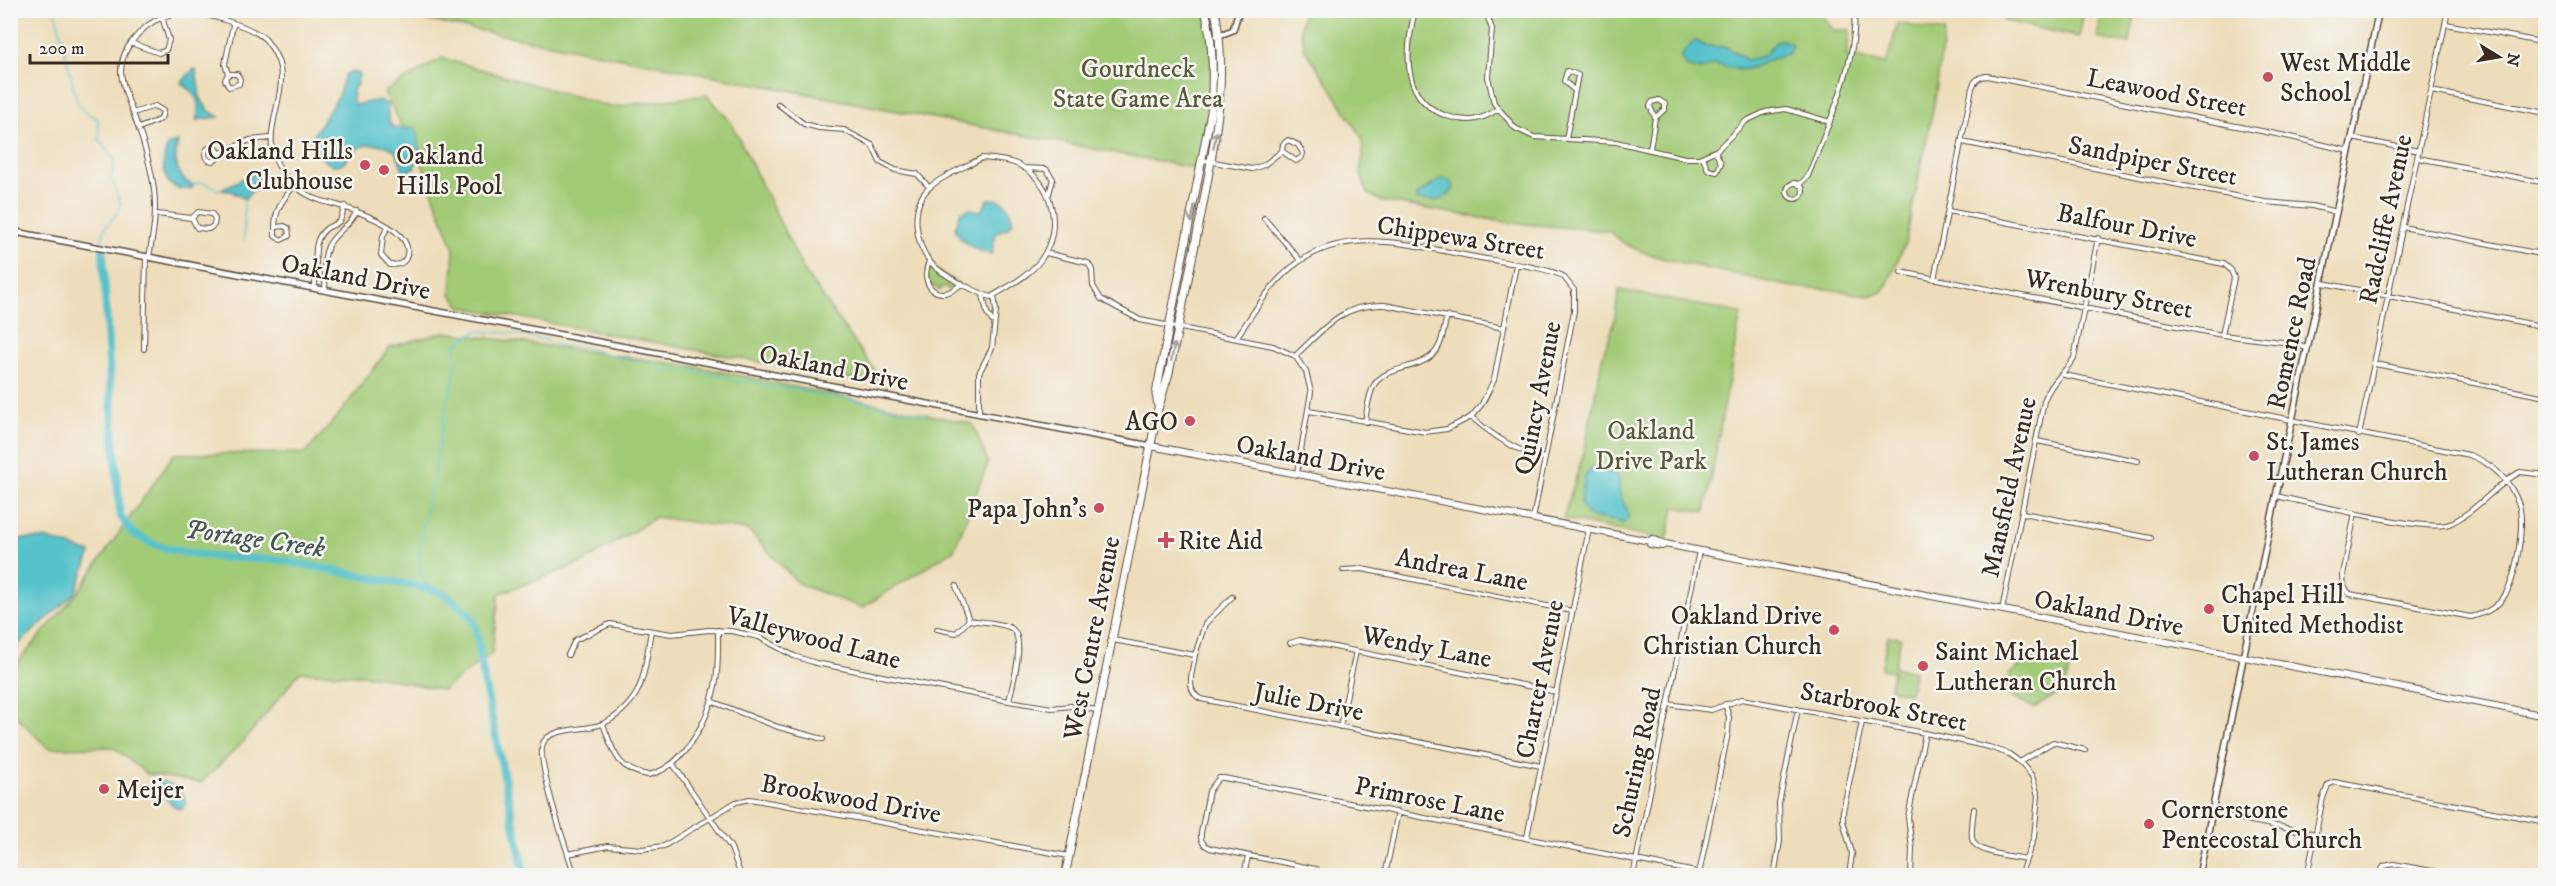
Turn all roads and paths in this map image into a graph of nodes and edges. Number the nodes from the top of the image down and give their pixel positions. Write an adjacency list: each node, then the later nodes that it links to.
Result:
1 (1205, 10): 13 (main road, West Centre Avenue)
2 (1215, 10): 12 (main road, West Centre Avenue)
3 (1239, 10): 12 (street)
4 (1415, 10): 20 (street)
5 (1485, 10): 20 (street)
6 (1854, 10): 24 (street)
7 (2379, 10): 27 (street, Romence Road)
8 (2448, 10): 10 (street, Radcliffe Avenue)
9 (162, 17): 11 (street); 14 (street); 14 (street)
10 (2446, 24): 15 (street); 18 (street, Radcliffe Avenue)
11 (233, 25): 16 (street); 26 (street)
12 (1220, 35): 13 (street); 39 (main road, West Centre Avenue, one-way to 12)
13 (1211, 38): 38 (main road, West Centre Avenue)
14 (131, 43): 22 (street)
15 (2546, 43)
16 (228, 74): 16 (street)
17 (1574, 90): 17 (street); 28 (street)
18 (2431, 90): 21 (street); 33 (street, Radcliffe Avenue)
19 (778, 104): 44 (street)
20 (1498, 109): 28 (street)
21 (2546, 112)
22 (133, 113): 25 (street); 25 (street)
23 (1655, 118): 23 (street); 30 (street)
24 (1830, 122): 31 (street); 42 (street)
25 (139, 128): 50 (street)
26 (271, 138): 35 (street); 43 (street)
27 (2352, 138): 32 (street, Romence Road); 33 (street)
28 (1566, 139): 30 (street)
29 (1962, 142): 32 (street, Leawood Street); 48 (street); 49 (street, Sandpiper Street)
30 (1650, 149): 36 (street)
31 (1715, 151): 36 (street); 36 (street)
32 (2349, 151): 49 (street, Romence Road)
33 (2419, 151): 37 (street, Radcliffe Avenue)
34 (1282, 152): 34 (street); 39 (street)
35 (220, 153)
36 (1703, 157)
37 (2418, 158): 41 (street); 55 (street, Radcliffe Avenue)
38 (1203, 160): 39 (street); 77 (main road, West Centre Avenue, one-way to 77)
39 (1211, 162): 77 (main road, West Centre Avenue)
40 (1023, 168): 44 (street); 45 (street); 45 (street)
41 (2546, 183)
42 (1799, 185): 42 (street)
43 (294, 186): 46 (street); 53 (street)
44 (929, 187): 61 (street)
45 (1049, 195): 58 (street)
46 (345, 206): 47 (street); 69 (street)
47 (357, 211): 54 (street); 70 (street)
48 (1948, 211): 57 (street, Balfour Drive); 65 (street)
49 (2337, 212): 67 (street, Romence Road)
50 (156, 214): 51 (street); 60 (street)
51 (192, 218): 51 (street)
52 (1264, 218): 62 (street)
53 (277, 227)
54 (388, 227): 54 (street)
55 (2403, 227): 59 (street); 73 (street, Radcliffe Avenue)
56 (10, 231): 60 (street, Oakland Drive)
57 (2098, 238): 74 (street, Mansfield Avenue); 80 (street, Balfour Drive)
58 (1046, 253): 72 (street); 77 (street)
59 (2546, 255)
60 (148, 257): 69 (street, Oakland Drive); 83 (street)
61 (930, 260): 66 (street); 66 (street)
62 (1300, 260): 63 (street, Chippewa Street); 81 (street, Chippewa Street)
63 (1516, 266): 68 (street, Chippewa Street); 79 (street)
64 (1901, 272): 65 (street, Wrenbury Street)
65 (1934, 279): 74 (street, Wrenbury Street)
66 (962, 283): 71 (street)
67 (2323, 283): 73 (street); 82 (street, Romence Road)
68 (1571, 285): 96 (street, Quincy Avenue)
69 (314, 288): 70 (street, Oakland Drive)
70 (325, 290): 89 (street, Oakland Drive)
71 (983, 294): 72 (street); 76 (street)
72 (994, 295): 76 (street)
73 (2389, 296): 78 (street); 85 (street, Radcliffe Avenue)
74 (2084, 306): 80 (street, Wrenbury Street); 86 (street, Mansfield Avenue)
75 (1447, 316): 79 (street); 84 (street); 91 (street)
76 (993, 322): 89 (street)
77 (1174, 326): 81 (street); 95 (main road, West Centre Avenue)
78 (2546, 327)
79 (1504, 328): 90 (street)
80 (2222, 335): 82 (street, Wrenbury Street)
81 (1236, 338): 84 (street)
82 (2309, 348): 92 (street, Romence Road)
83 (144, 349)
84 (1295, 356): 88 (street)
85 (2375, 364): 87 (street); 93 (street, Radcliffe Avenue)
86 (2064, 375): 92 (street); 94 (street, Mansfield Avenue)
87 (2546, 397)
88 (1309, 411): 91 (street); 98 (street)
89 (979, 414): 95 (street, Oakland Drive)
90 (1471, 417): 91 (street); 96 (street)
91 (1365, 422)
92 (2292, 422): 93 (street); 101 (street, Romence Road)
93 (2359, 435): 100 (street)
94 (2037, 441): 97 (street); 102 (street, Mansfield Avenue)
95 (1151, 446): 98 (main road, Oakland Drive); 117 (main road, West Centre Avenue)
96 (1544, 458): 104 (street, Quincy Avenue)
97 (2138, 461)
98 (1297, 474): 104 (main road, Oakland Drive)
99 (2546, 475): 100 (street)
100 (2506, 482): 103 (street); 103 (street)
101 (2276, 496): 103 (street); 122 (street, Romence Road)
102 (2023, 513): 106 (street); 111 (street, Mansfield Avenue)
103 (2355, 513)
104 (1533, 519): 105 (main road, Oakland Drive)
105 (1589, 529): 107 (main road, Oakland Drive); 112 (street, Charter Avenue)
106 (2151, 538)
107 (1699, 551): 111 (main road, Oakland Drive); 126 (street, Schuring Road)
108 (1343, 570): 112 (street, Andrea Lane)
109 (956, 586): 113 (street)
110 (1232, 597): 121 (street, Julie Drive)
111 (2002, 610): 122 (main road, Oakland Drive)
112 (1572, 611): 123 (street, Charter Avenue)
113 (969, 620): 114 (street); 125 (street)
114 (937, 629)
115 (718, 630): 116 (street, Valleywood Lane); 124 (street); 125 (street, Valleywood Lane)
116 (651, 631): 120 (street, Valleywood Lane); 132 (street)
117 (1112, 640): 121 (street); 129 (main road, West Centre Avenue)
118 (1290, 643): 119 (street, Wendy Lane)
119 (1356, 651): 123 (street, Wendy Lane); 133 (street)
120 (568, 655)
121 (1195, 655): 133 (street, Julie Drive)
122 (2243, 658): 130 (main road, Oakland Drive); 142 (street, Romence Road)
123 (1557, 692): 139 (street, Charter Avenue)
124 (711, 701): 135 (street); 138 (street)
125 (1009, 701): 129 (street, Valleywood Lane)
126 (1668, 704): 127 (street, Starbrook Street); 151 (street, Schuring Road)
127 (1725, 704): 128 (street, Starbrook Street); 153 (street)
128 (1798, 709): 131 (street, Starbrook Street); 161 (street)
129 (1099, 710): 148 (main road, West Centre Avenue)
130 (2546, 716)
131 (1862, 722): 134 (street, Starbrook Street); 162 (street)
132 (603, 724): 138 (street); 147 (street)
133 (1340, 727): 139 (street, Julie Drive)
134 (1925, 734): 137 (street, Starbrook Street); 163 (street)
135 (823, 739)
136 (2085, 750): 137 (street)
137 (2020, 762): 150 (street)
138 (673, 764): 143 (street)
139 (1541, 766): 146 (street, Charter Avenue)
140 (1974, 809): 150 (street)
141 (1398, 812): 146 (street, Primrose Lane); 149 (street, Primrose Lane); 158 (street)
142 (2211, 813): 145 (street); 165 (street, Romence Road)
143 (711, 816): 147 (street, Brookwood Drive); 148 (street, Brookwood Drive); 155 (street)
144 (2546, 822): 145 (street)
145 (2316, 834): 166 (street)
146 (1527, 837): 151 (street, Primrose Lane)
147 (568, 854): 154 (street)
148 (1069, 856): 156 (main road, West Centre Avenue)
149 (1248, 856): 152 (street); 157 (street)
150 (2026, 859): 164 (street)
151 (1636, 860): 153 (street, Primrose Lane); 159 (street, Schuring Road)
152 (1316, 869)
153 (1699, 874): 160 (street, Primrose Lane)
154 (575, 876)
155 (741, 876)
156 (1065, 876)
157 (1244, 876)
158 (1385, 876)
159 (1633, 876)
160 (1716, 876)
161 (1774, 876)
162 (1849, 876)
163 (1911, 876)
164 (2020, 876)
165 (2199, 876)
166 (2307, 876)
167 (2378, 876): 168 (street)
168 (2458, 876)

